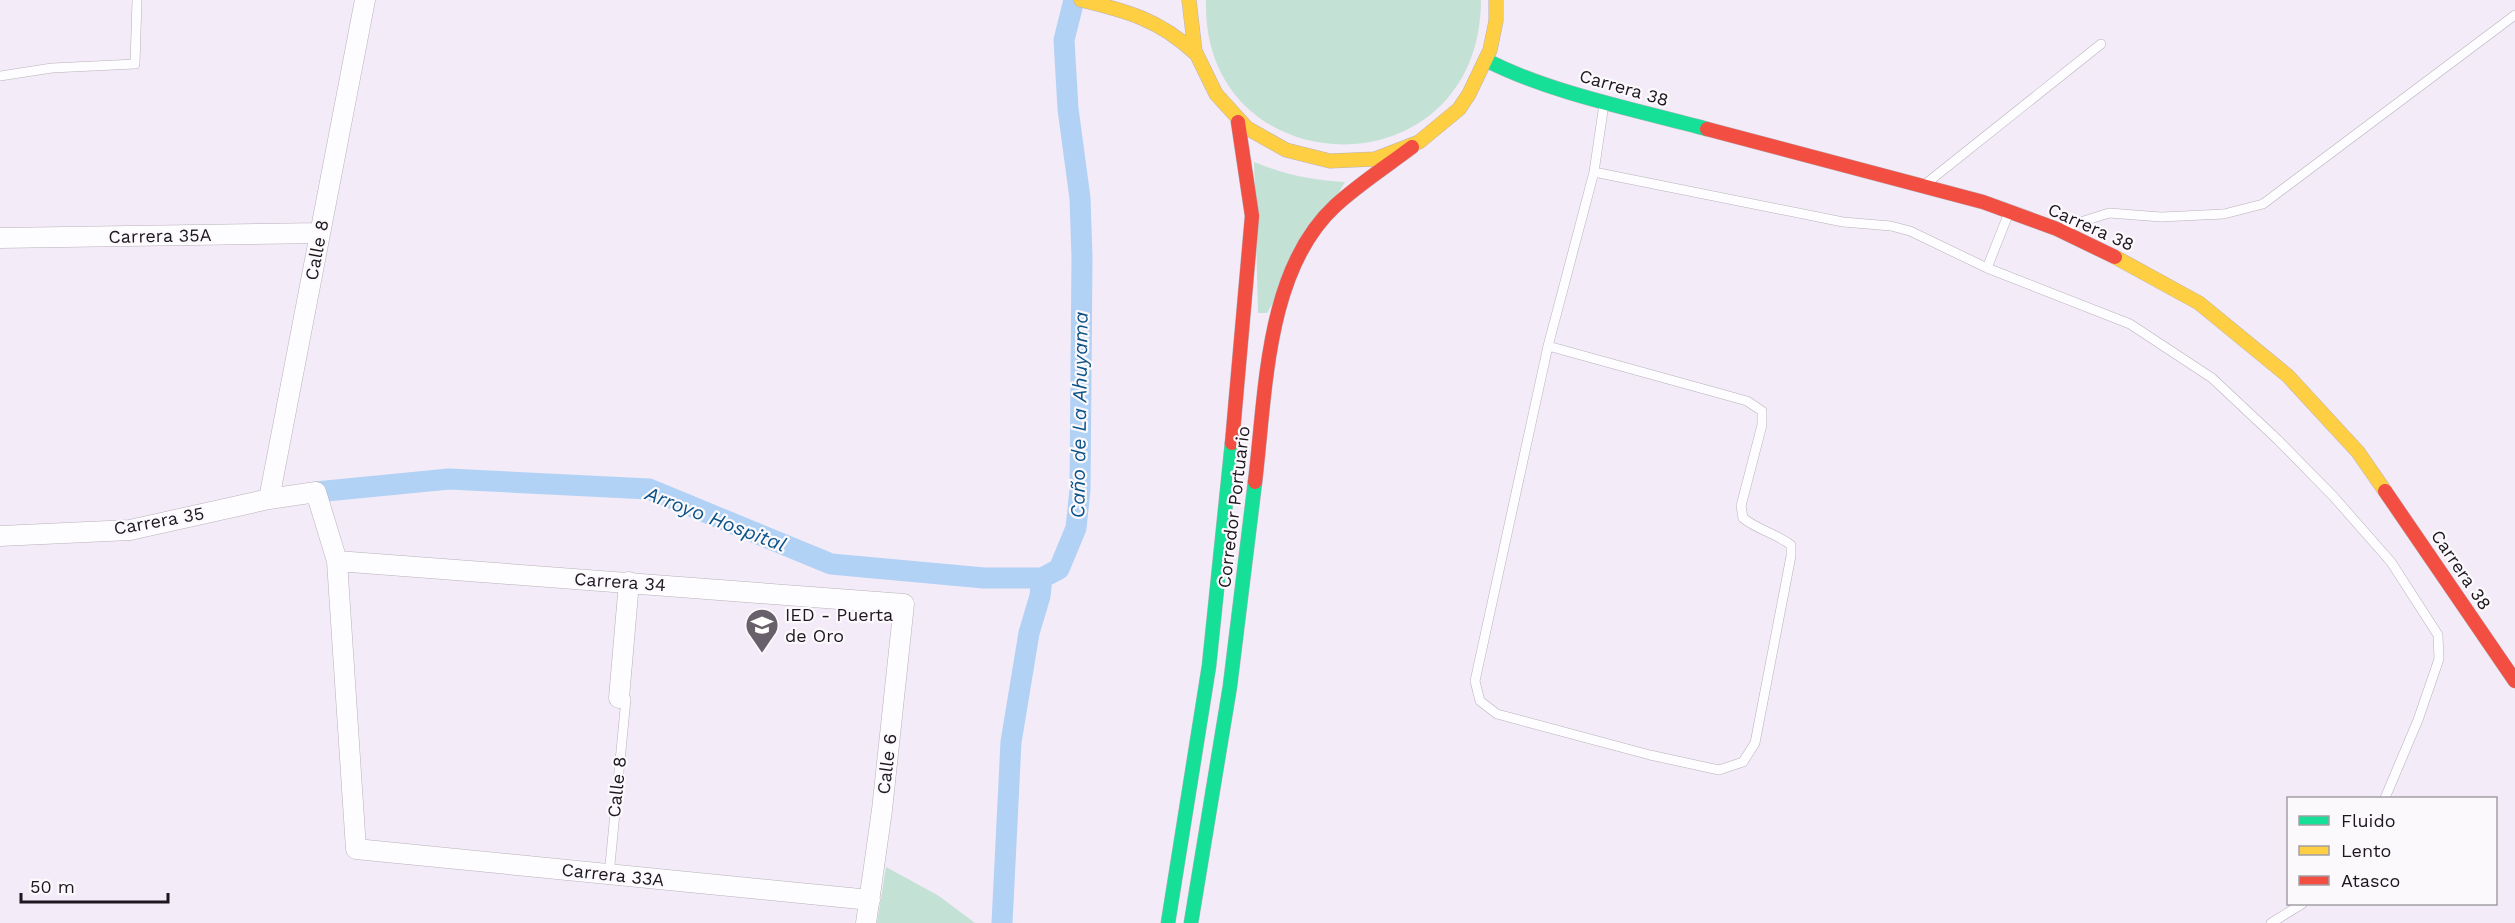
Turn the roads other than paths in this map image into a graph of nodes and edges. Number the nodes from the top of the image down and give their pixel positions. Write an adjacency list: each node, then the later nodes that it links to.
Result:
1 (137, 0): 10 (lane)
2 (364, 0): 18 (street, Calle 8)
3 (1081, 0): 8 (main road)
4 (1189, 0): 8 (main road)
5 (1496, 0): 9 (main road)
6 (2515, 15): 17 (lane)
7 (2101, 44): 15 (lane)
8 (1195, 53): 12 (main road)
9 (1486, 60): 11 (main road, Carrera 38); 13 (main road)
10 (0, 76)
11 (1605, 102): 14 (lane); 15 (main road, Carrera 38)
12 (1239, 122): 13 (main road); 34 (main road, Corredor Portuario)
13 (1412, 147): 35 (main road, Corredor Portuario)
14 (1594, 172): 20 (lane); 21 (lane)
15 (1921, 186): 16 (main road, Carrera 38)
16 (2009, 211): 17 (main road, Carrera 38); 20 (lane)
17 (2057, 229): 27 (main road, Carrera 38)
18 (320, 233): 19 (street, Carrera 35A); 22 (street, Calle 8)
19 (0, 238)
20 (1987, 268): 29 (lane)
21 (1548, 346): 21 (lane)
22 (269, 499): 23 (street, Carrera 35); 24 (street, Carrera 35)
23 (0, 537)
24 (337, 561): 25 (street, Carrera 34); 30 (street, Carrera 33A)
25 (629, 582): 26 (street, Carrera 34); 28 (street, Calle 8)
26 (904, 604): 31 (street, Calle 6)
27 (2515, 681)
28 (623, 699): 30 (lane, Calle 8)
29 (2385, 797)
30 (609, 875): 31 (street, Carrera 33A)
31 (870, 900): 33 (street, Calle 6)
32 (2299, 905): 36 (lane)
33 (866, 923)
34 (1168, 923)
35 (1191, 923)
36 (2271, 923)

